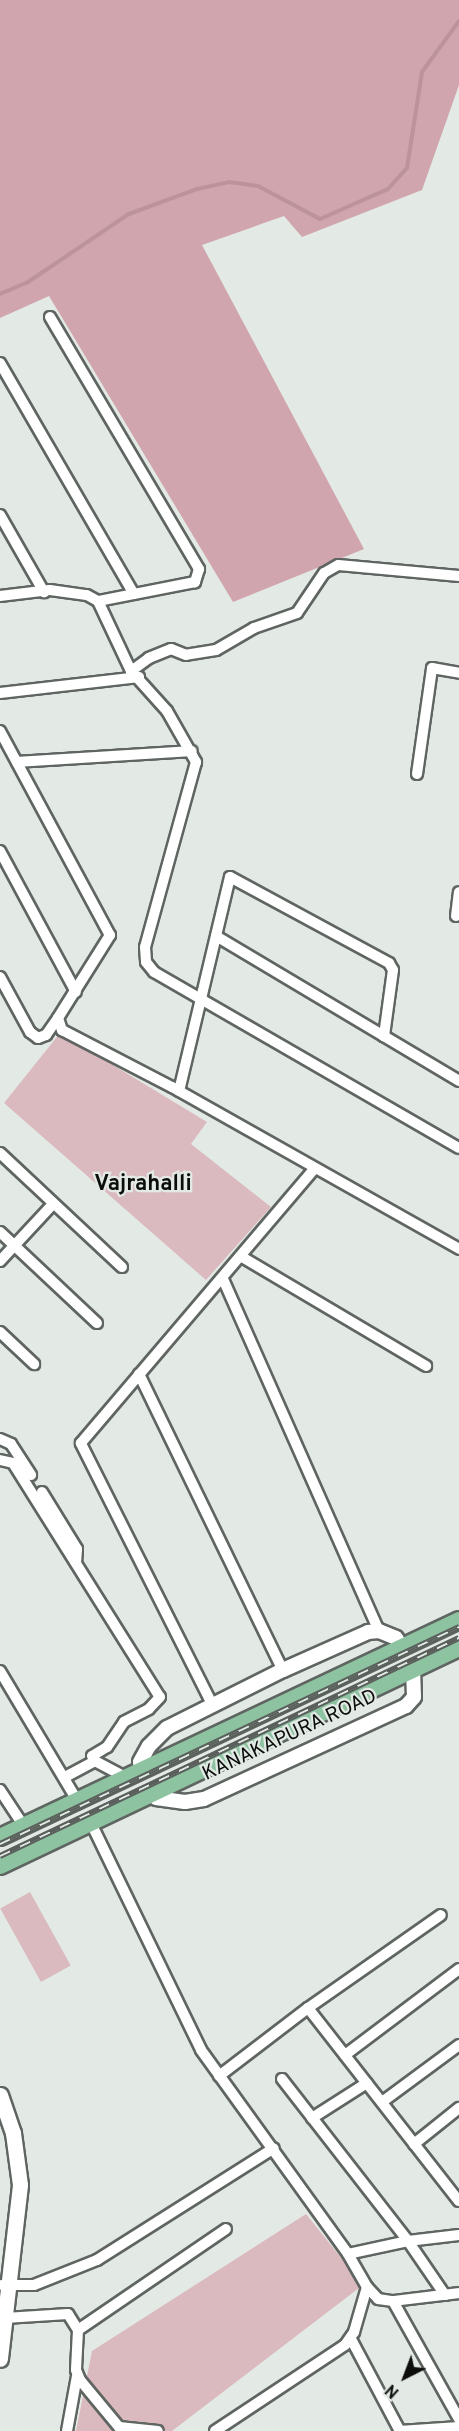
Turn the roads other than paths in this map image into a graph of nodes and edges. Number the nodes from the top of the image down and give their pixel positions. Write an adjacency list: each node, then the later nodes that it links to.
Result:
1 (50, 317): 6 (street)
2 (0, 363): 6 (street)
3 (0, 515): 5 (street)
4 (459, 576): 10 (street)
5 (44, 592): 7 (street); 8 (street)
6 (134, 594): 8 (street)
7 (0, 596)
8 (98, 601): 10 (street)
9 (459, 673): 15 (street)
10 (135, 674): 11 (street); 13 (street)
11 (0, 693)
12 (0, 731): 14 (street)
13 (192, 751): 14 (street); 22 (street)
14 (17, 762): 21 (street)
15 (417, 774)
16 (0, 851): 21 (street)
17 (459, 892): 18 (street)
18 (456, 916)
19 (216, 936): 22 (street); 24 (street); 24 (street)
20 (0, 978): 23 (street)
21 (76, 992): 23 (street)
22 (201, 1000): 26 (street); 27 (street)
23 (58, 1018): 26 (street)
24 (384, 1036): 25 (street)
25 (459, 1081)
26 (179, 1091): 29 (street)
27 (459, 1148)
28 (0, 1154): 30 (street)
29 (314, 1169): 33 (street); 34 (street)
30 (53, 1204): 32 (street); 36 (street)
31 (0, 1232): 32 (street)
32 (14, 1245): 35 (street); 38 (street)
33 (459, 1249)
34 (242, 1257): 37 (street); 41 (street)
35 (0, 1261)
36 (122, 1267)
37 (223, 1280): 42 (street); 49 (street)
38 (97, 1323)
39 (0, 1332): 40 (street)
40 (34, 1364)
41 (426, 1366)
42 (139, 1374): 53 (street); 55 (street)
43 (0, 1439): 45 (street)
44 (0, 1460): 47 (street)
45 (31, 1475)
46 (42, 1492): 47 (street)
47 (76, 1563): 56 (street)
48 (459, 1620): 50 (highway, KANAKAPURA ROAD)
49 (379, 1631): 50 (street); 53 (street)
50 (405, 1644): 52 (highway); 57 (highway, KANAKAPURA ROAD)
51 (459, 1648): 52 (highway, KANAKAPURA ROAD)
52 (417, 1667): 61 (highway, KANAKAPURA ROAD); 61 (street, KANAKAPURA ROAD)
53 (283, 1670): 55 (street)
54 (0, 1671): 59 (street)
55 (212, 1704): 57 (street)
56 (95, 1761): 58 (street); 59 (street)
57 (142, 1767): 58 (highway, KANAKAPURA ROAD)
58 (123, 1776): 62 (highway, KANAKAPURA ROAD)
59 (64, 1777): 62 (street)
60 (0, 1790): 64 (street)
61 (152, 1793): 63 (highway, KANAKAPURA ROAD)
62 (77, 1800): 64 (highway, KANAKAPURA ROAD)
63 (90, 1821): 66 (highway, KANAKAPURA ROAD); 72 (street)
64 (23, 1825): 65 (highway, KANAKAPURA ROAD)
65 (0, 1837)
66 (0, 1866)
67 (441, 1914): 69 (street)
68 (459, 1969): 71 (street)
69 (308, 2008): 71 (street); 72 (street)
70 (459, 2045): 76 (street)
71 (345, 2055): 74 (street)
72 (219, 2076): 81 (street)
73 (282, 2079): 79 (street)
74 (367, 2083): 76 (street); 79 (street)
75 (0, 2095): 89 (main road)
76 (382, 2102): 80 (street)
77 (459, 2109): 80 (street)
78 (0, 2116): 86 (main road)
79 (312, 2118): 85 (street)
80 (414, 2144): 82 (street)
81 (274, 2148): 87 (street); 89 (street)
82 (457, 2196)
83 (226, 2229): 93 (street)
84 (459, 2235): 85 (street)
85 (408, 2241): 87 (street); 90 (street)
86 (3, 2252): 89 (main road)
87 (348, 2254): 88 (street)
88 (367, 2287): 91 (street); 94 (street)
89 (4, 2290): 92 (main road)
90 (454, 2296): 91 (street)
91 (393, 2301): 97 (street)
92 (5, 2318): 93 (street); 95 (main road)
93 (78, 2330): 96 (street)
94 (351, 2339): 101 (street); 102 (street)
95 (0, 2359)
96 (77, 2376): 99 (street); 100 (street)
97 (459, 2419)
98 (459, 2427): 102 (street)
99 (67, 2431)
100 (158, 2431)
101 (215, 2431)
102 (400, 2431)

